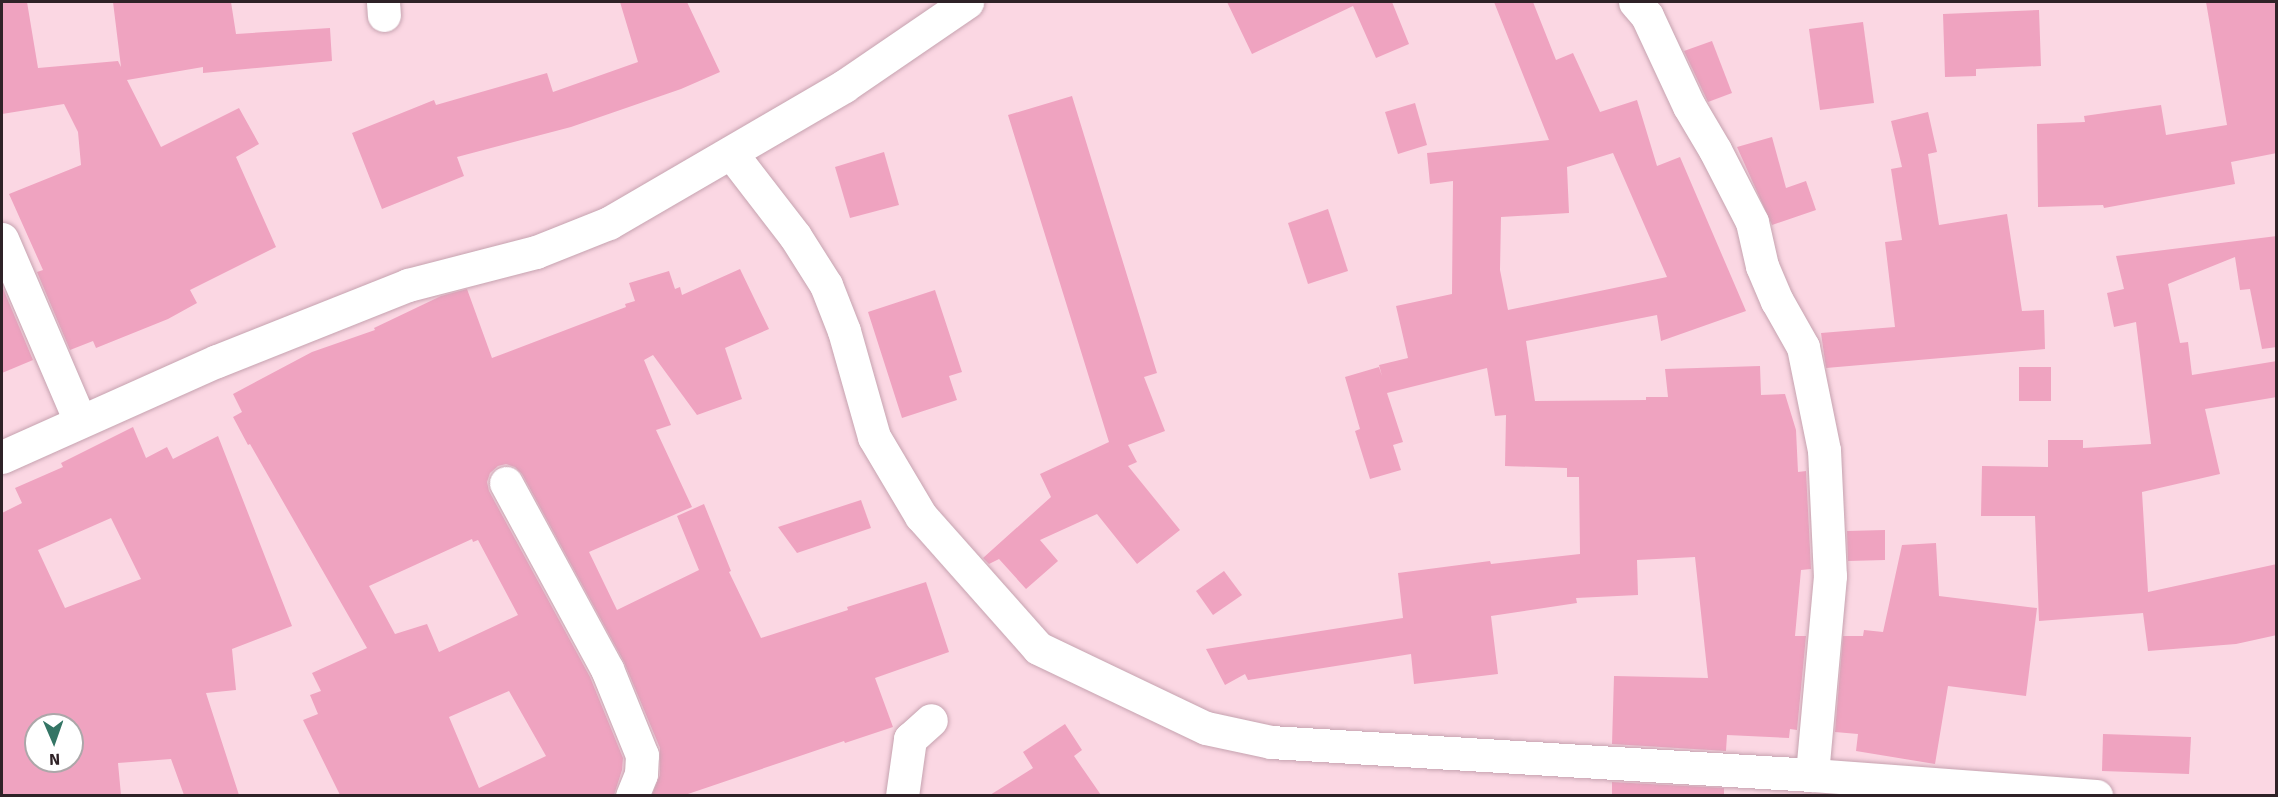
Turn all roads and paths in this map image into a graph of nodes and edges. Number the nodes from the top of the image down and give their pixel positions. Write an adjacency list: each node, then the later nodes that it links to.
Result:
1 (967, 2): 3 (street)
2 (1635, 2): 9 (street)
3 (731, 153): 5 (street); 9 (street)
4 (2, 239): 5 (street)
5 (80, 421): 6 (street)
6 (2, 457)
7 (506, 483): 10 (street)
8 (931, 720): 11 (street)
9 (1812, 775): 12 (street)
10 (632, 795)
11 (902, 795)
12 (2096, 795)

